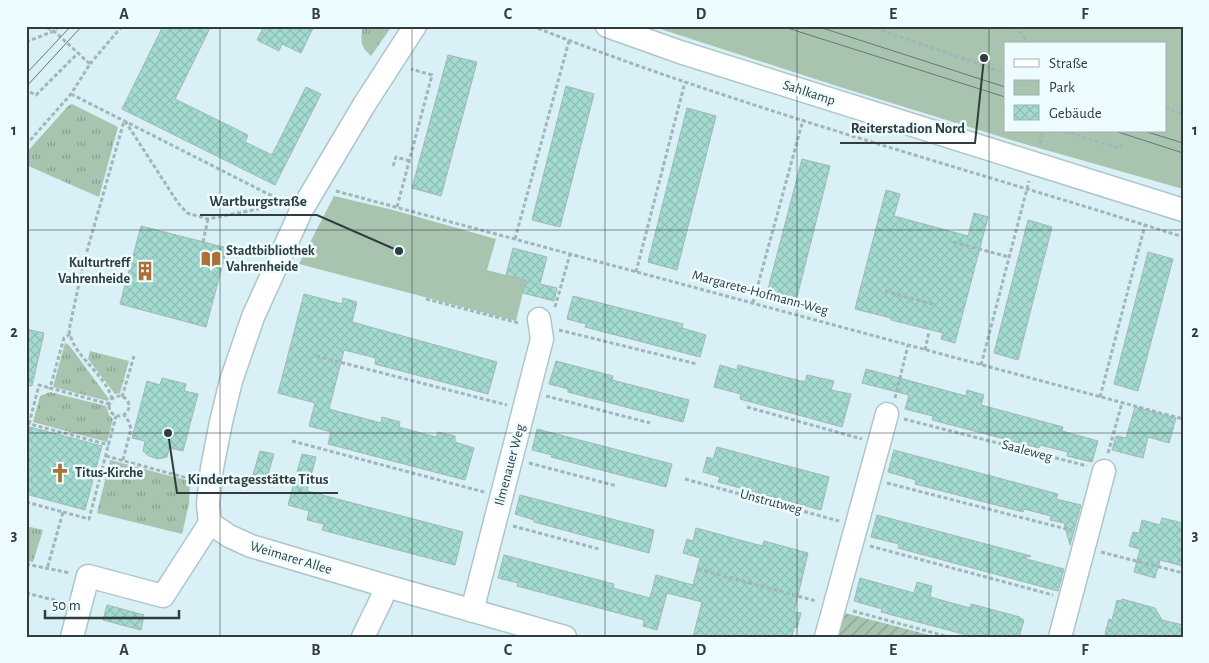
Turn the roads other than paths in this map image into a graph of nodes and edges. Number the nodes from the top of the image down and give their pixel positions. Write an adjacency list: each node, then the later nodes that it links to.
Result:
1 (415, 26): 7 (street)
2 (608, 26): 3 (street, Sahlkamp)
3 (1183, 210)
4 (533, 322): 9 (street, Ilmenauer Weg)
5 (887, 414): 13 (street)
6 (1104, 471): 14 (street)
7 (210, 524): 8 (street, Weimarer Allee); 10 (street)
8 (386, 586): 9 (street, Weimarer Allee); 11 (street)
9 (472, 611): 12 (street, Weimarer Allee)
10 (72, 637)
11 (363, 637)
12 (565, 637)
13 (826, 637)
14 (1060, 637)

